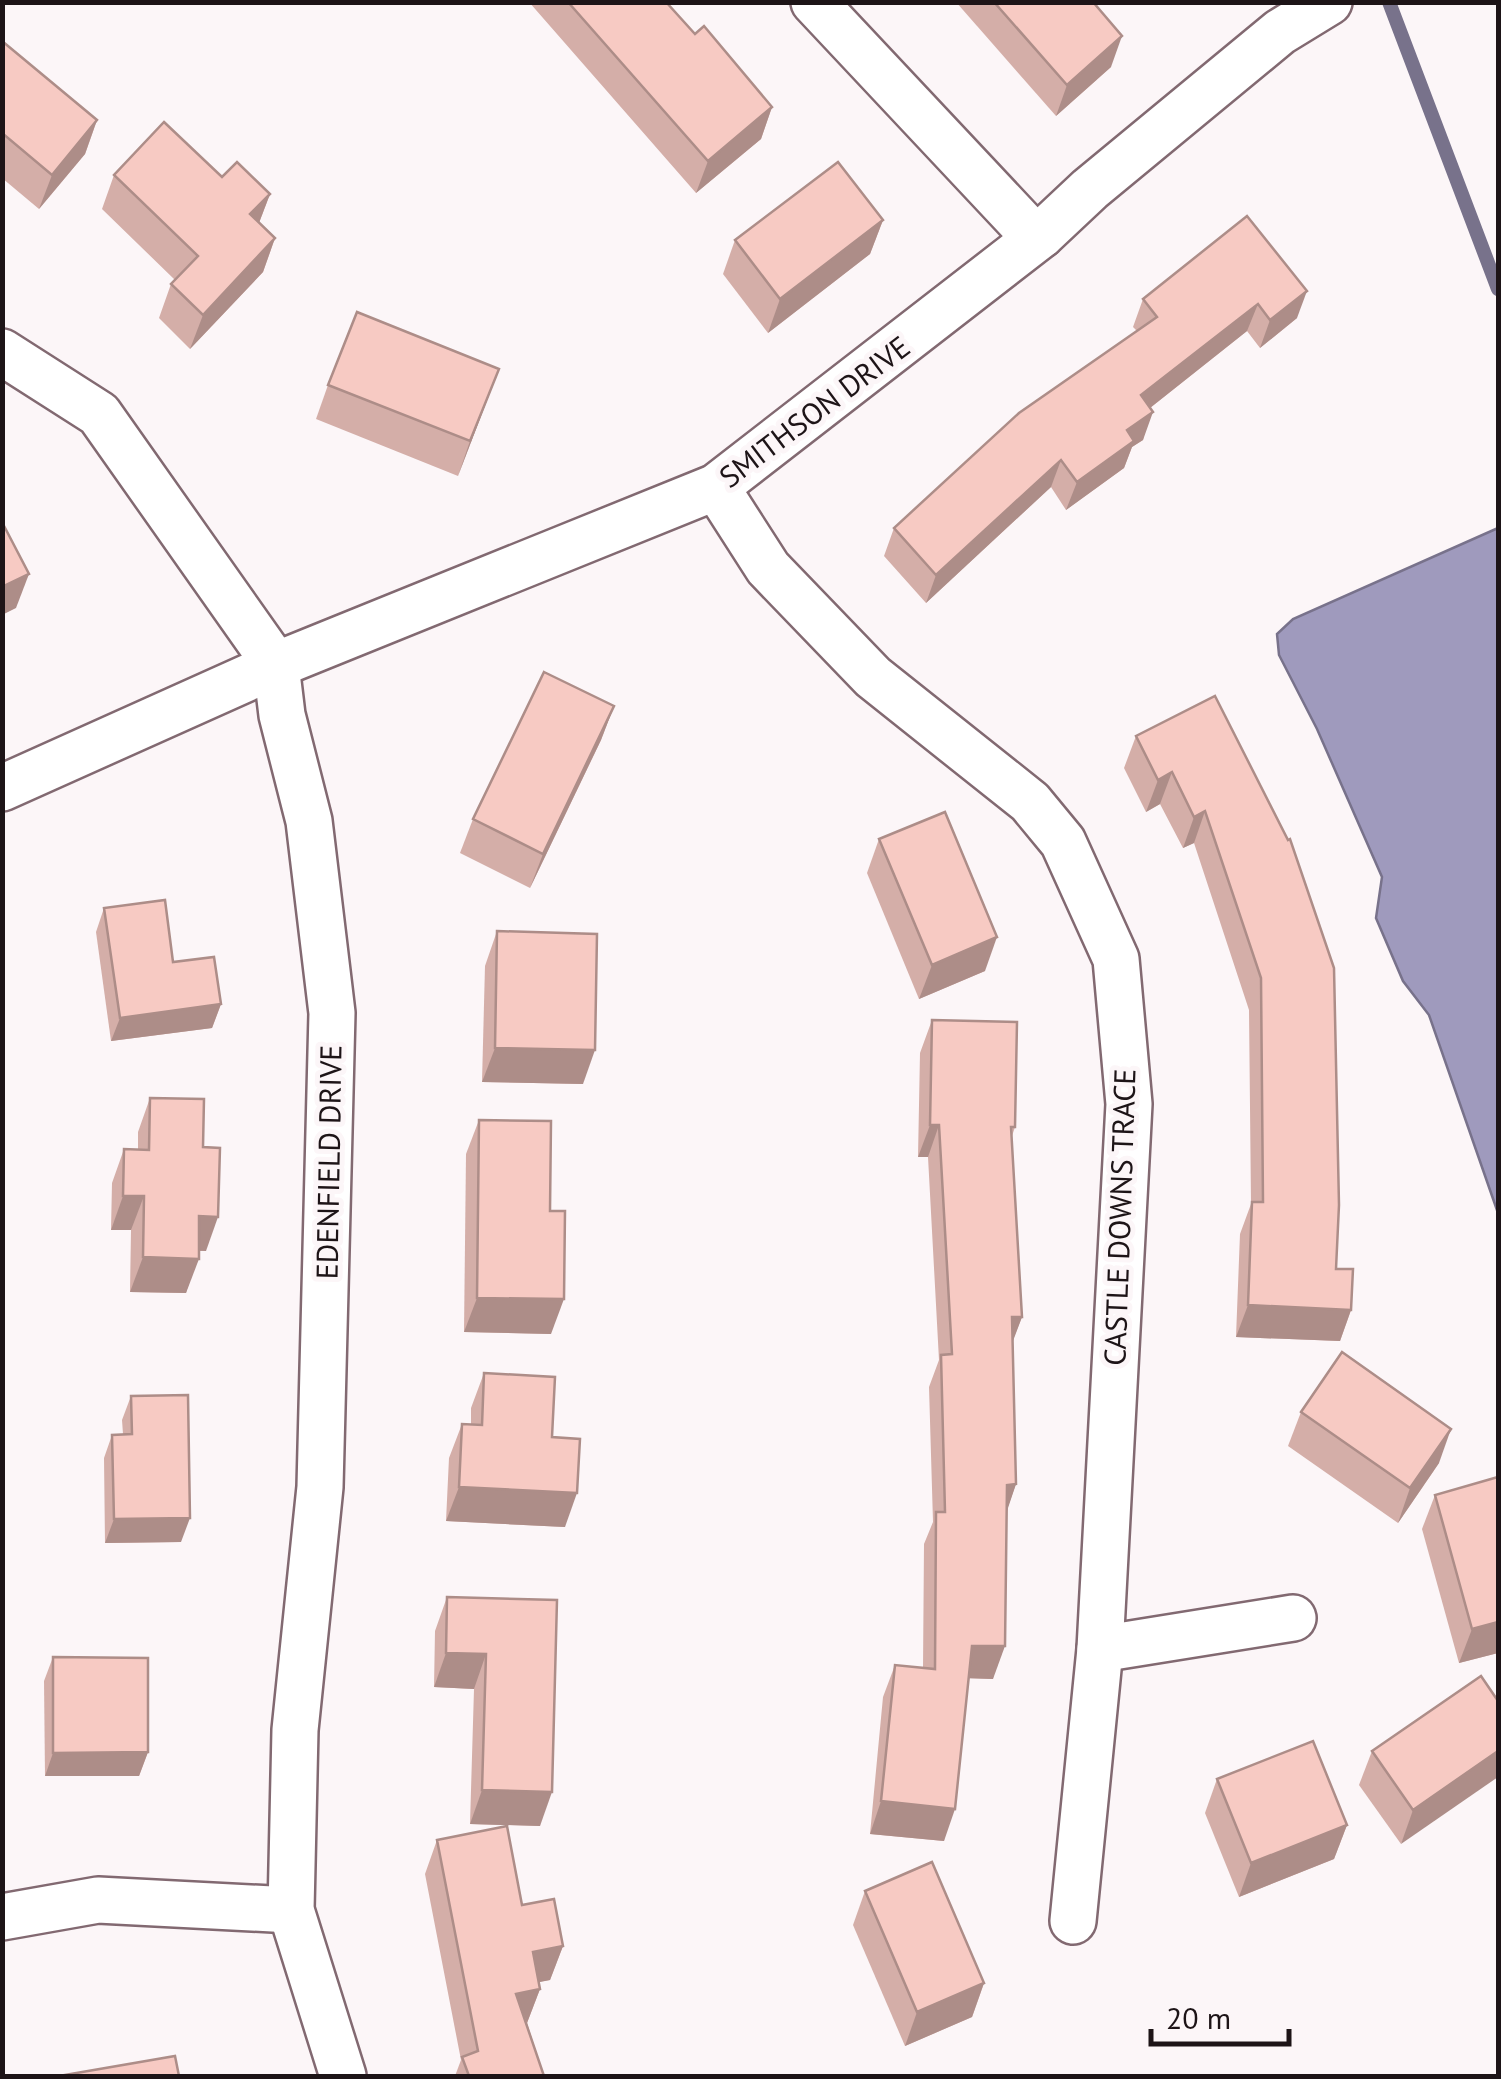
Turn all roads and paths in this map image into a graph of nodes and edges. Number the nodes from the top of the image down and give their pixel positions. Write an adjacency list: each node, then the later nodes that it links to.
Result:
1 (814, 2): 3 (street)
2 (1330, 2): 3 (street, SMITHSON DRIVE)
3 (1041, 235): 5 (street, SMITHSON DRIVE)
4 (2, 352): 6 (street, EDENFIELD DRIVE)
5 (716, 487): 6 (street, SMITHSON DRIVE); 9 (street, CASTLE DOWNS TRACE)
6 (276, 665): 7 (street, SMITHSON DRIVE); 10 (street, EDENFIELD DRIVE)
7 (2, 788)
8 (1293, 1618): 9 (street)
9 (1100, 1648): 12 (street, CASTLE DOWNS TRACE)
10 (291, 1910): 11 (street); 13 (street, EDENFIELD DRIVE)
11 (2, 1916)
12 (1072, 1921)
13 (343, 2076)

